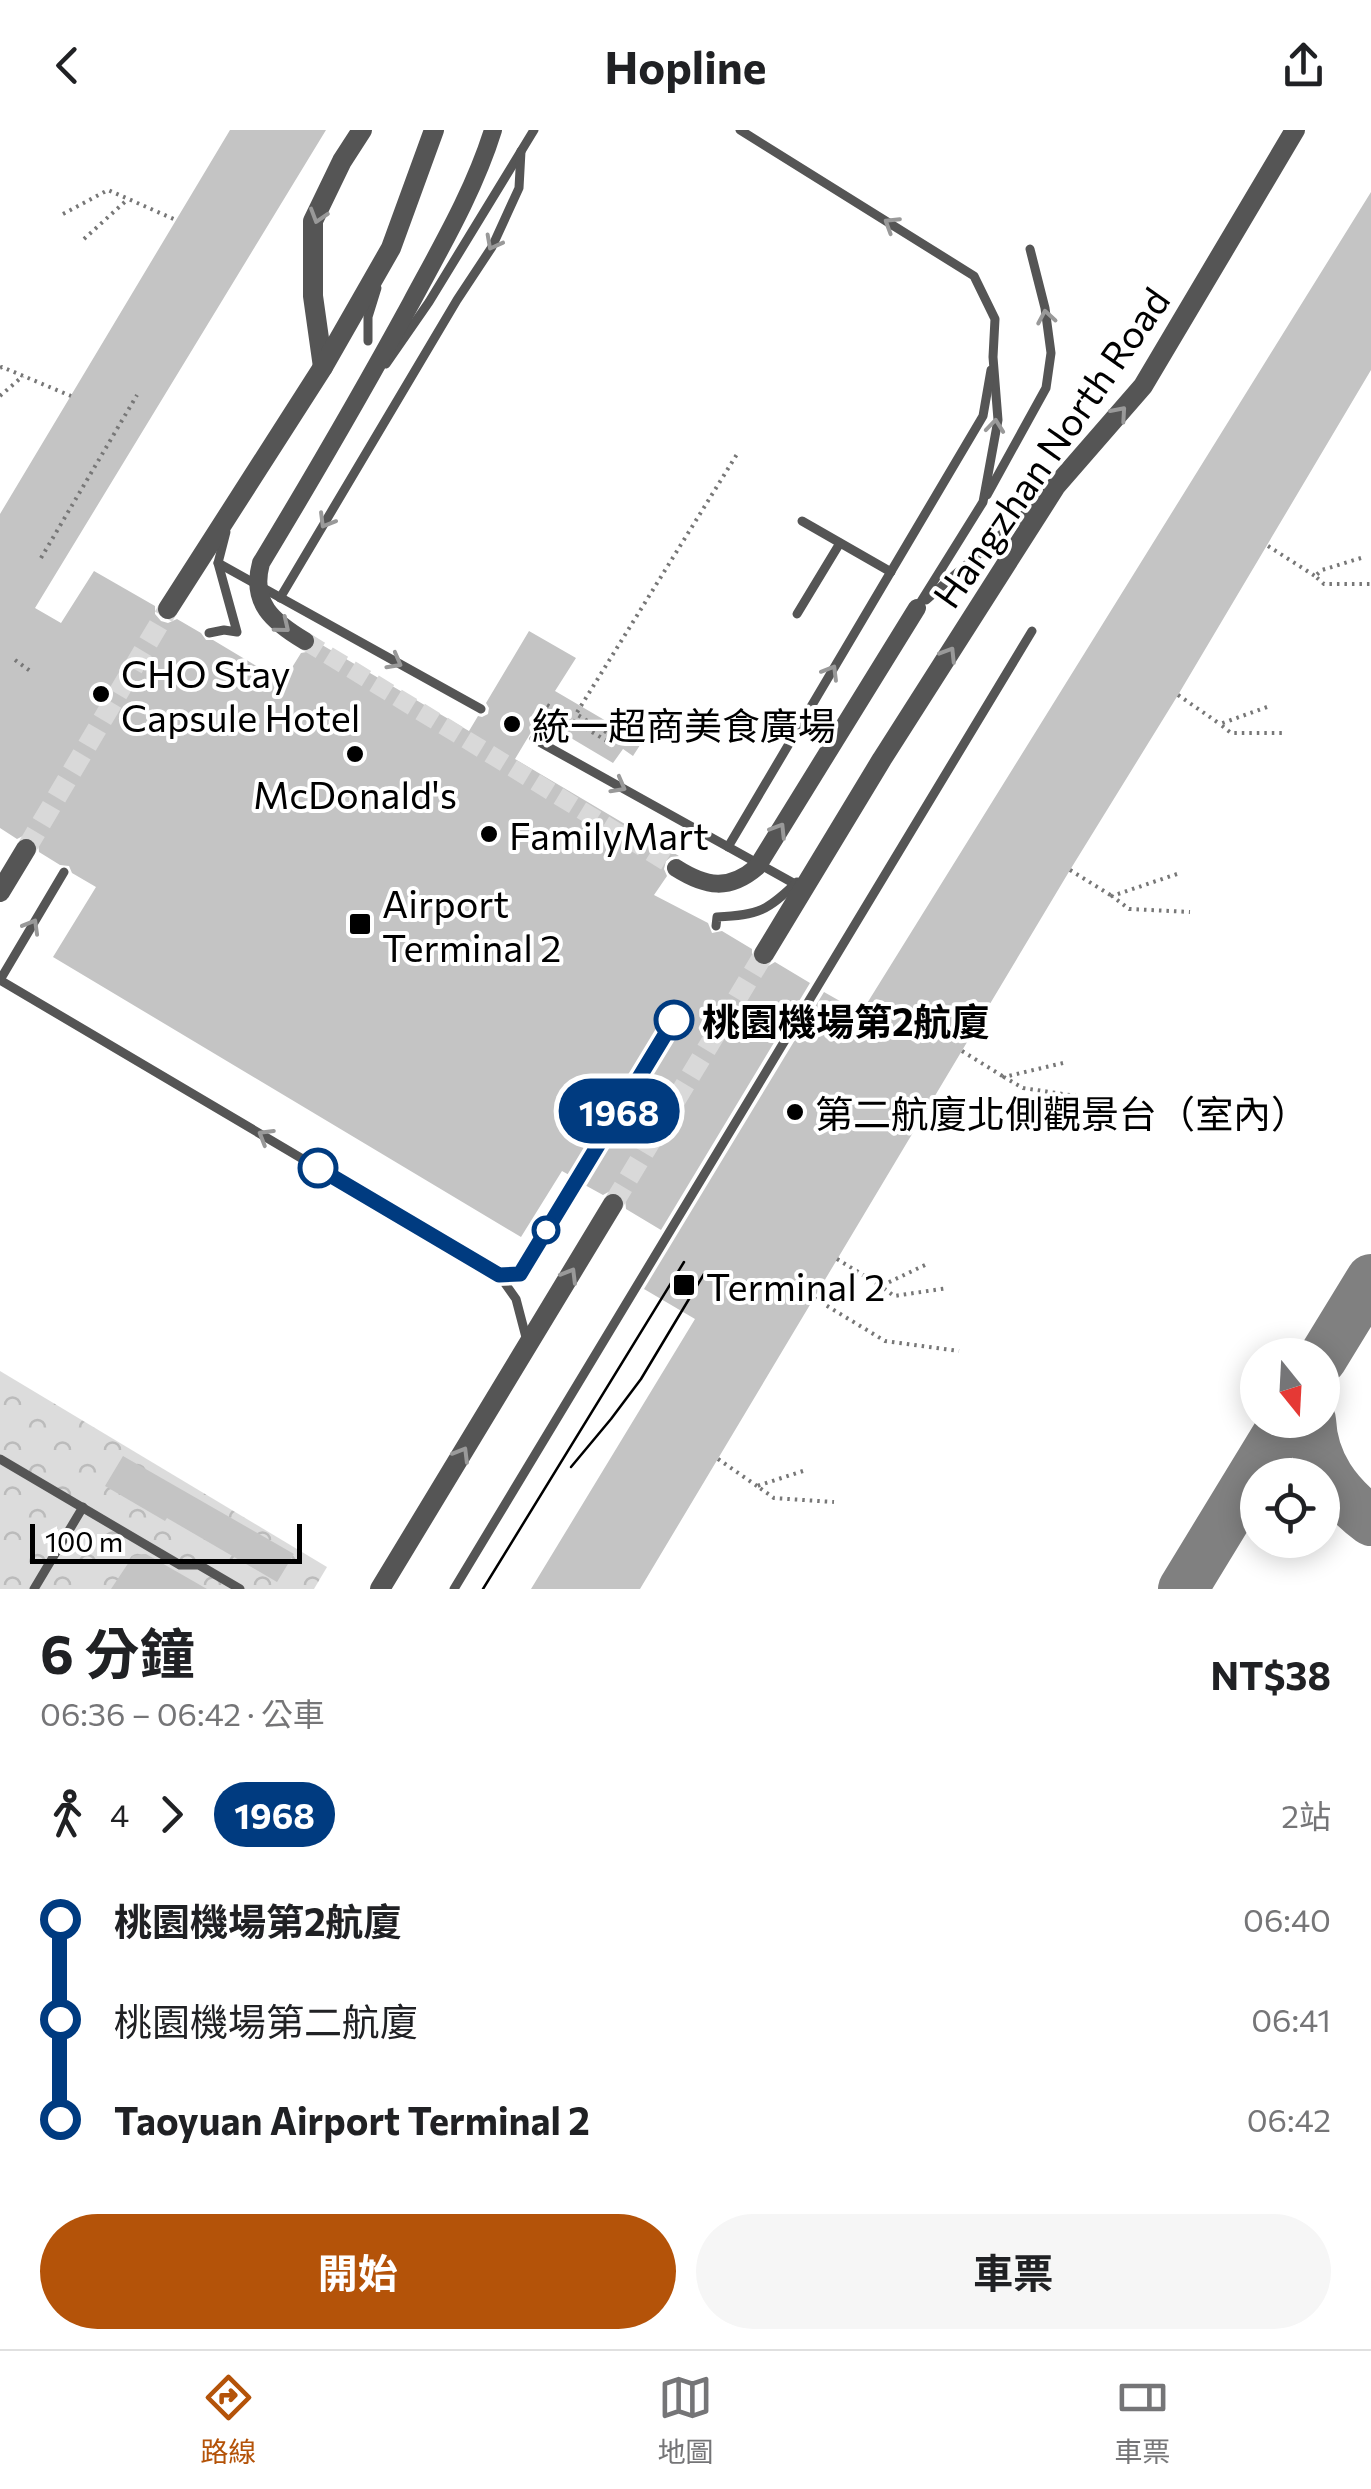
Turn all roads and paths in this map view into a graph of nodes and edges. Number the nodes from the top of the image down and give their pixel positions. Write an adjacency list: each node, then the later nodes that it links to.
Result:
1 (362, 130): 17 (street, one-way to 17)
2 (434, 130): 12 (street)
3 (492, 130): 14 (street)
4 (534, 130): 7 (lane)
5 (740, 130): 16 (lane, one-way to 5)
6 (1296, 130): 24 (street, Hangzhan North Road, one-way to 6)
7 (521, 151): 14 (lane); 36 (lane, one-way to 36)
8 (128, 199): 9 (path); 10 (path); 11 (path)
9 (63, 214)
10 (176, 220)
11 (84, 239)
12 (391, 248): 15 (lane); 17 (street)
13 (1030, 249): 25 (lane, one-way to 13)
14 (422, 300): 42 (street, one-way to 42)
15 (368, 341)
16 (993, 356): 25 (lane, one-way to 16); 33 (lane)
17 (323, 366): 26 (street)
18 (0, 368): 19 (path)
19 (24, 376): 21 (path); 22 (path)
20 (137, 395): 30 (path)
21 (0, 396)
22 (71, 396)
23 (739, 451): 46 (path)
24 (1056, 486): 37 (lane); 54 (street, Hangzhan North Road, one-way to 24)
25 (983, 502): 37 (lane)
26 (232, 505): 32 (lane); 38 (street)
27 (802, 521): 28 (lane)
28 (840, 543): 33 (lane); 39 (lane)
29 (1268, 546): 34 (path)
30 (41, 558)
31 (1361, 558): 34 (path)
32 (218, 564): 36 (lane); 41 (lane)
33 (891, 572): 52 (lane, one-way to 33)
34 (1315, 576): 35 (path)
35 (1371, 584)
36 (280, 598): 48 (lane, one-way to 48)
37 (917, 608): 55 (street, one-way to 37)
38 (168, 609)
39 (797, 614)
40 (1032, 631): 89 (lane)
41 (208, 633)
42 (304, 641)
43 (14, 660): 44 (path)
44 (33, 673)
45 (1178, 695): 49 (path)
46 (547, 705)
47 (1267, 708): 49 (path)
48 (481, 709)
49 (1220, 724): 50 (path)
50 (1286, 733)
51 (534, 739): 52 (lane, one-way to 52)
52 (728, 846): 59 (lane)
53 (26, 849): 60 (street)
54 (824, 856): 59 (lane); 64 (street, Hangzhan North Road)
55 (676, 868)
56 (1070, 870): 61 (path)
57 (64, 872): 65 (lane, one-way to 57)
58 (1177, 874): 61 (path)
59 (795, 884): 63 (lane)
60 (0, 892)
61 (1112, 896): 62 (path)
62 (1190, 912)
63 (716, 921)
64 (764, 954)
65 (0, 980): 74 (lane, one-way to 65)
66 (962, 1051): 68 (path)
67 (1063, 1063): 68 (path)
68 (1004, 1078): 69 (path)
69 (1076, 1096)
70 (576, 1183): 74 (lane)
71 (613, 1204): 78 (street, one-way to 71)
72 (837, 1259): 75 (path)
73 (924, 1265): 75 (path)
74 (499, 1275): 78 (lane)
75 (881, 1286): 76 (path)
76 (948, 1288)
77 (814, 1298): 79 (path)
78 (528, 1345): 88 (street, one-way to 78)
79 (959, 1350)
80 (0, 1459): 85 (lane)
81 (718, 1460): 83 (path)
82 (803, 1471): 83 (path)
83 (757, 1486): 84 (path)
84 (834, 1502)
85 (83, 1507): 86 (lane); 87 (lane)
86 (34, 1589)
87 (240, 1589)
88 (380, 1589)
89 (454, 1589)

